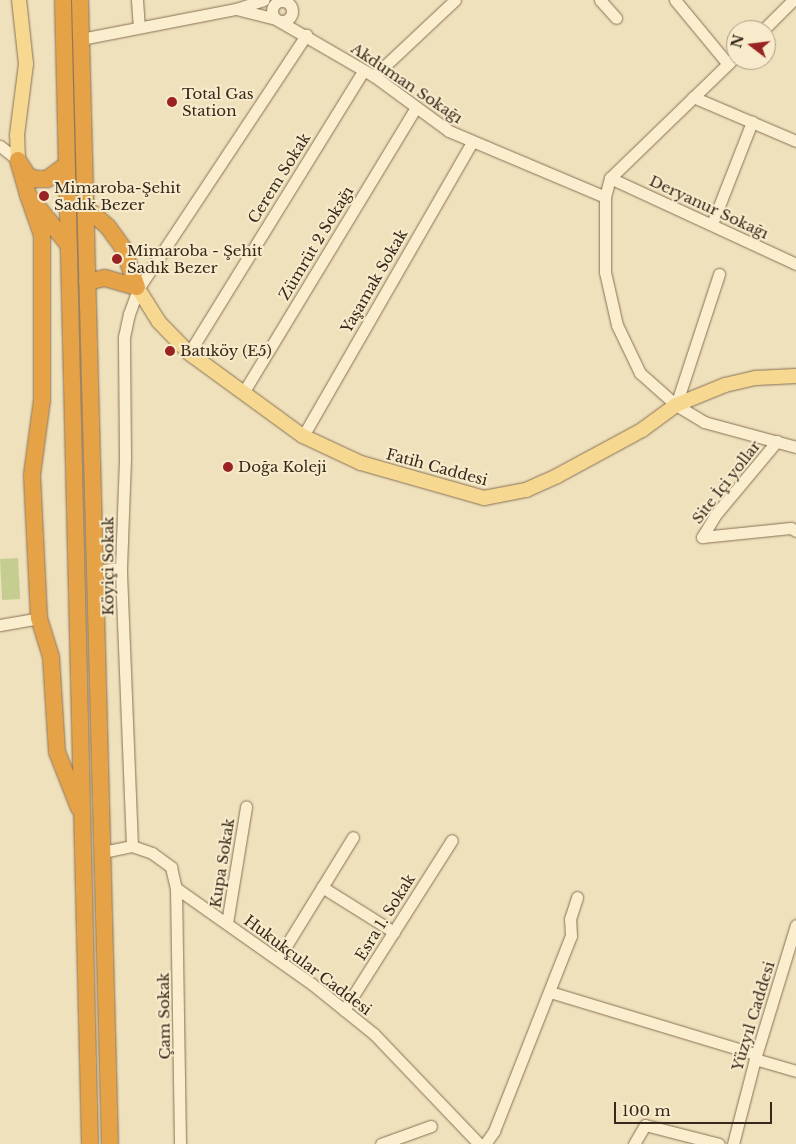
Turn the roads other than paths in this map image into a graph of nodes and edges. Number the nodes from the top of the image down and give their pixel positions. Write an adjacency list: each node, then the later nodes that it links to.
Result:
1 (19, 0): 30 (main road)
2 (63, 0): 31 (highway)
3 (80, 0): 19 (highway)
4 (87, 0): 19 (highway)
5 (137, 0): 17 (street)
6 (264, 0): 13 (street)
7 (279, 0): 12 (street, Akduman Sokağı); 15 (street)
8 (455, 0): 23 (street)
9 (600, 0): 14 (street)
10 (675, 0): 20 (street)
11 (792, 6): 16 (street)
12 (294, 7): 15 (street); 18 (street, Akduman Sokağı)
13 (236, 9): 15 (street, Akduman Sokağı); 17 (street)
14 (616, 18)
15 (277, 20): 18 (street, Akduman Sokağı)
16 (775, 20)
17 (138, 26): 19 (street)
18 (305, 35): 22 (street, Akduman Sokağı); 41 (street, Köyiçi Sokak)
19 (81, 39): 35 (highway)
20 (726, 54)
21 (726, 66): 24 (street)
22 (362, 70): 23 (street, Akduman Sokağı); 42 (street, Cerem Sokak)
23 (374, 76): 25 (street, Akduman Sokağı)
24 (693, 97): 26 (street); 32 (street)
25 (415, 109): 28 (street, Akduman Sokağı); 44 (street, Zümrüt 2 Sokağı)
26 (752, 122): 27 (street); 36 (street)
27 (796, 141)
28 (472, 142): 34 (street, Akduman Sokağı); 46 (street, Yaşamak Sokak)
29 (0, 146): 30 (street)
30 (18, 160): 31 (highway); 33 (highway)
31 (65, 166): 37 (highway)
32 (610, 178): 34 (street); 36 (street, Deryanur Sokağı)
33 (28, 196): 37 (highway); 52 (highway)
34 (605, 197): 45 (street)
35 (84, 206): 40 (highway); 41 (highway)
36 (712, 224): 38 (street, Deryanur Sokağı)
37 (68, 243): 55 (highway)
38 (796, 264)
39 (719, 274): 45 (street)
40 (87, 282): 41 (highway); 51 (highway)
41 (138, 288): 42 (main road, Fatih Caddesi); 50 (street, Köyiçi Sokak)
42 (189, 353): 44 (main road, Fatih Caddesi)
43 (796, 376): 45 (main road, Fatih Caddesi)
44 (243, 393): 46 (main road, Fatih Caddesi)
45 (676, 405): 46 (main road, Fatih Caddesi); 47 (street)
46 (303, 436)
47 (777, 441): 48 (street); 49 (street, Site İçi yollar)
48 (796, 447)
49 (796, 531)
50 (121, 568): 51 (street); 58 (street, Köyiçi Sokak)
51 (93, 571): 59 (highway)
52 (39, 618): 53 (street); 55 (highway)
53 (0, 625)
54 (246, 807): 63 (street, Kupa Sokak)
55 (84, 821): 73 (highway)
56 (352, 837): 60 (street)
57 (452, 840): 65 (street, Esra 1. Sokak)
58 (132, 846): 59 (street); 61 (street)
59 (103, 852): 74 (highway)
60 (322, 887): 65 (street); 67 (street)
61 (176, 888): 63 (street, Hukukçular Caddesi); 75 (street, Çam Sokak)
62 (577, 897): 68 (street)
63 (227, 923): 67 (street, Hukukçular Caddesi)
64 (796, 925): 66 (street, Yüzyıl Caddesi)
65 (394, 932): 69 (street, Esra 1. Sokak)
66 (792, 954): 70 (street, Yüzyıl Caddesi)
67 (278, 959): 69 (street, Hukukçular Caddesi)
68 (550, 992): 70 (street); 78 (street)
69 (344, 1010): 77 (street, Hukukçular Caddesi)
70 (756, 1057): 71 (street); 81 (street, Yüzyıl Caddesi)
71 (796, 1071)
72 (431, 1126): 76 (street)
73 (90, 1144)
74 (110, 1144)
75 (180, 1144)
76 (381, 1144)
77 (479, 1144)
78 (485, 1144)
79 (634, 1144): 80 (street)
80 (719, 1144)
81 (733, 1144)

